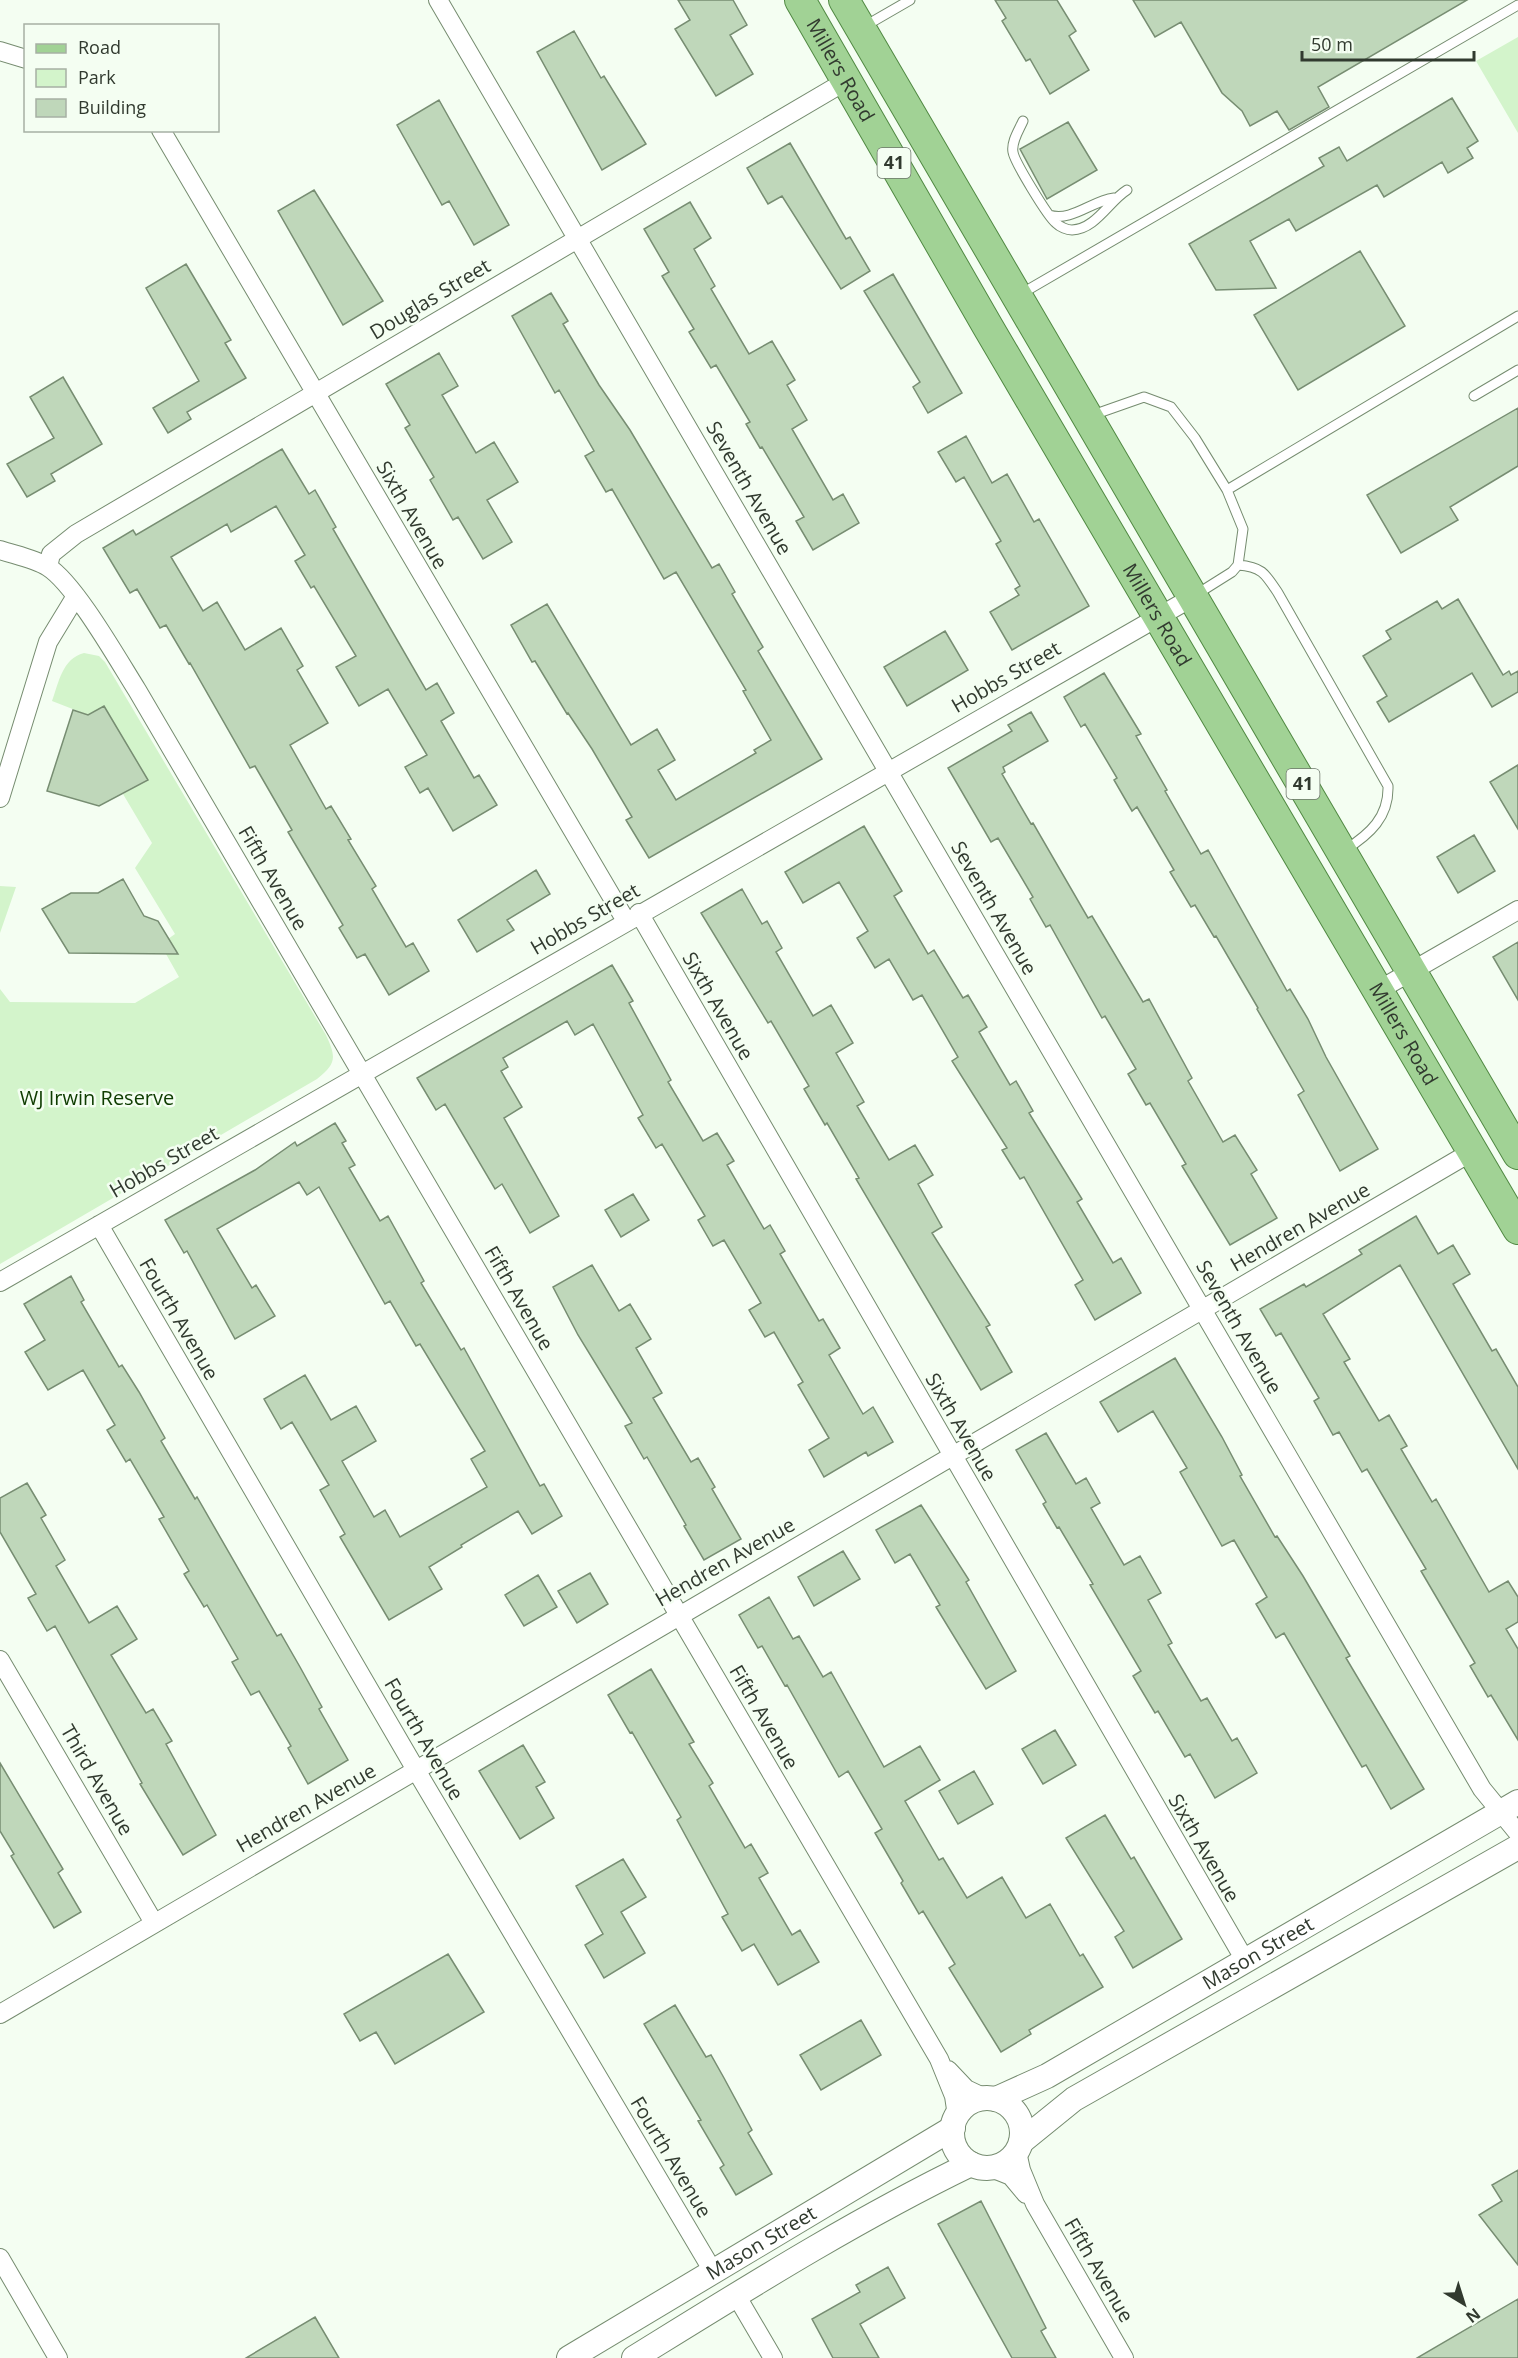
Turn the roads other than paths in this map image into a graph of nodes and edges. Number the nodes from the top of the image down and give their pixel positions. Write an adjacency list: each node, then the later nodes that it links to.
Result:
1 (438, 0): 15 (street, Seventh Avenue)
2 (800, 0): 9 (main road, Millers Road / 41)
3 (844, 0): 6 (main road, Millers Road / 41)
4 (909, 0): 6 (lane)
5 (1518, 5): 16 (lane)
6 (861, 29): 16 (main road, Millers Road / 41)
7 (0, 51): 8 (street)
8 (24, 58)
9 (846, 81): 15 (street, Douglas Street); 28 (main road, Millers Road / 41)
10 (1023, 121): 14 (lane)
11 (162, 132): 19 (street, Sixth Avenue)
12 (1127, 190): 13 (lane)
13 (1114, 198): 14 (lane); 14 (lane)
14 (1049, 215)
15 (577, 239): 19 (street, Douglas Street); 29 (street, Seventh Avenue)
16 (1016, 296): 21 (main road, Millers Road / 41)
17 (1518, 316): 22 (lane)
18 (1518, 370): 20 (lane)
19 (315, 393): 25 (street, Douglas Street); 33 (street, Sixth Avenue)
20 (1474, 396)
21 (1088, 417): 22 (lane); 27 (main road, Millers Road / 41)
22 (1227, 490): 24 (lane)
23 (0, 550): 25 (street)
24 (1238, 565): 27 (lane); 31 (lane)
25 (48, 567): 26 (street, Fifth Avenue)
26 (76, 596): 30 (street); 36 (street, Fifth Avenue)
27 (1193, 597): 28 (street, Hobbs Street); 31 (main road, Millers Road / 41)
28 (1159, 616): 29 (street, Hobbs Street); 35 (main road, Millers Road / 41)
29 (888, 770): 33 (street, Hobbs Street); 42 (street, Seventh Avenue)
30 (0, 798)
31 (1343, 851): 34 (main road, Millers Road / 41)
32 (1518, 910): 34 (street)
33 (632, 917): 36 (street, Hobbs Street); 43 (street, Sixth Avenue)
34 (1413, 972): 35 (street); 38 (main road, Millers Road / 41)
35 (1380, 990): 37 (main road, Millers Road / 41)
36 (362, 1073): 39 (street, Hobbs Street); 44 (street, Fifth Avenue)
37 (1473, 1151): 40 (main road, Millers Road / 41); 42 (street, Hendren Avenue)
38 (1518, 1154)
39 (99, 1225): 41 (street, Hobbs Street); 46 (street, Fourth Avenue)
40 (1518, 1229)
41 (0, 1282)
42 (1203, 1309): 43 (street, Hendren Avenue); 47 (street, Seventh Avenue)
43 (951, 1456): 44 (street, Hendren Avenue); 51 (street, Sixth Avenue)
44 (678, 1615): 46 (street, Hendren Avenue); 53 (street, Fifth Avenue)
45 (0, 1660): 50 (street, Third Avenue)
46 (416, 1770): 50 (street, Hendren Avenue); 60 (street, Fourth Avenue)
47 (1508, 1807): 48 (street, Seventh Avenue); 51 (street, Mason Street)
48 (1518, 1833)
49 (1518, 1847): 56 (street, Mason Street)
50 (154, 1923): 52 (street, Hendren Avenue)
51 (1246, 1962): 54 (street, Mason Street)
52 (0, 2014)
53 (939, 2059): 54 (street, Fifth Avenue); 55 (street, Fifth Avenue)
54 (990, 2098): 55 (street); 56 (street)
55 (955, 2122): 57 (street); 60 (street, Mason Street)
56 (1019, 2147): 57 (street); 58 (street, Fifth Avenue)
57 (981, 2166): 58 (street, Fifth Avenue); 61 (street, Mason Street)
58 (1035, 2204): 66 (street, Fifth Avenue)
59 (0, 2258): 62 (street)
60 (714, 2273): 63 (street, Mason Street)
61 (736, 2295): 64 (street, Mason Street); 65 (street)
62 (58, 2358)
63 (569, 2358)
64 (634, 2358)
65 (773, 2358)
66 (1124, 2358)

